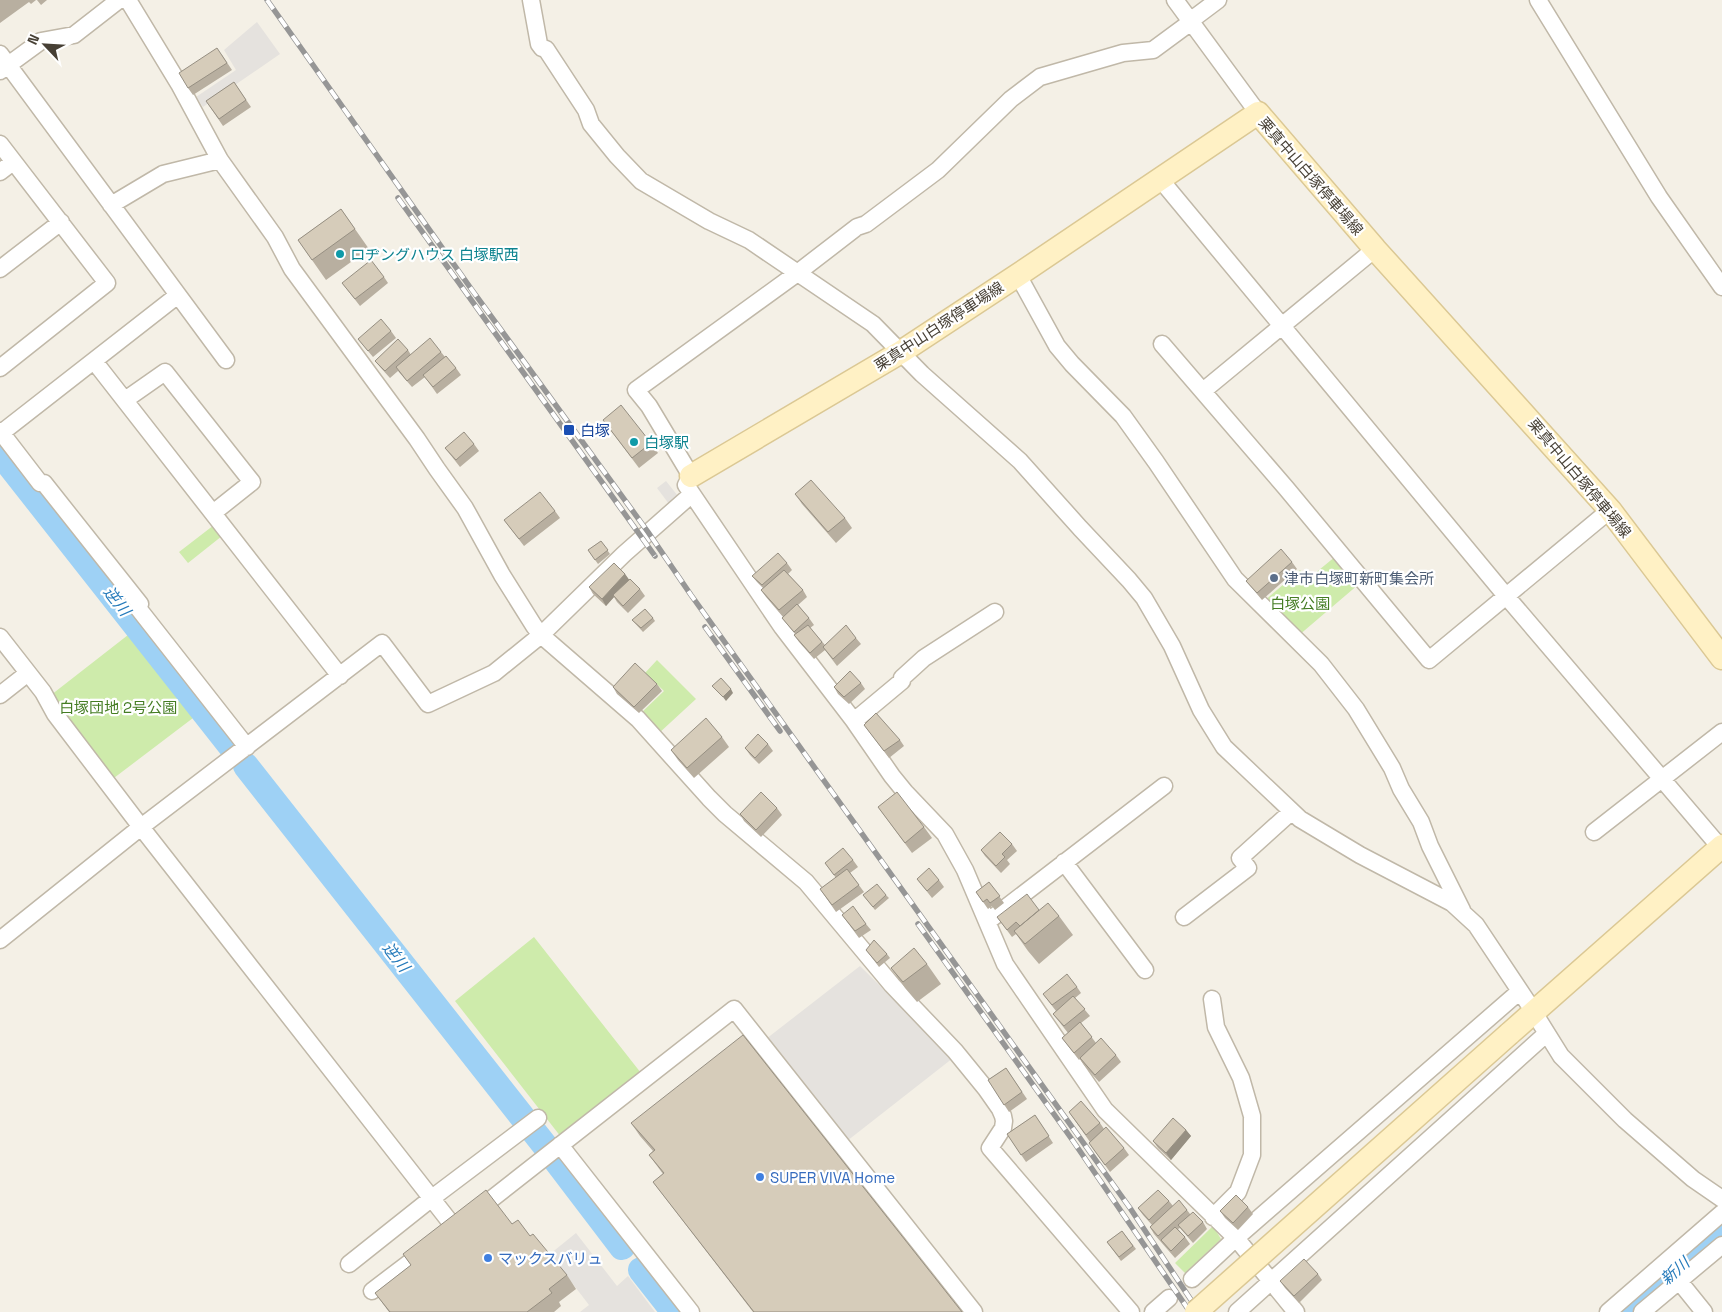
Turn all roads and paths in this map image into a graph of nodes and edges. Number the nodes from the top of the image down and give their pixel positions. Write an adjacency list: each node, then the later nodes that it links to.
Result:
1 (119, 0): 8 (street)
2 (128, 0): 11 (street)
3 (531, 0): 19 (street)
4 (1175, 0): 7 (street)
5 (1218, 0): 7 (street)
6 (1538, 0): 21 (street)
7 (1190, 22): 9 (street); 19 (street)
8 (3, 64): 15 (street)
9 (1258, 113): 14 (main road, 栗真中山白塚停車場線); 17 (main road, 栗真中山白塚停車場線)
10 (0, 144): 12 (street)
11 (220, 160): 15 (street); 37 (street)
12 (13, 162): 13 (street); 16 (street)
13 (0, 172)
14 (1160, 179): 20 (main road, 栗真中山白塚停車場線); 23 (street)
15 (111, 204): 22 (street)
16 (60, 222): 18 (street); 28 (street)
17 (1375, 249): 23 (street); 33 (main road, 栗真中山白塚停車場線)
18 (0, 269)
19 (796, 274): 25 (street); 32 (street)
20 (1018, 275): 25 (main road, 栗真中山白塚停車場線); 53 (street)
21 (1722, 286)
22 (178, 294): 26 (street); 27 (street)
23 (1282, 327): 29 (street); 35 (street)
24 (1162, 344): 29 (street)
25 (901, 352): 32 (main road, 栗真中山白塚停車場線); 48 (street)
26 (94, 360): 30 (street); 31 (street)
27 (226, 360)
28 (0, 368)
29 (1203, 391): 35 (street)
30 (125, 400): 34 (street); 34 (street)
31 (0, 433): 45 (street)
32 (692, 485): 37 (street); 43 (street)
33 (1610, 510): 35 (street); 39 (main road, 栗真中山白塚停車場線)
34 (213, 512): 41 (street)
35 (1506, 596): 46 (street)
36 (995, 612): 43 (street)
37 (541, 635): 41 (street); 79 (street)
38 (0, 638): 40 (street)
39 (1722, 658)
40 (28, 673): 42 (street); 49 (street)
41 (340, 676): 45 (street)
42 (0, 695)
43 (854, 722): 55 (street)
44 (1722, 732): 46 (street)
45 (247, 747): 49 (street)
46 (1662, 779): 50 (street); 51 (street)
47 (1164, 786): 52 (street)
48 (1291, 812): 53 (street); 54 (street)
49 (141, 828): 56 (street); 64 (street)
50 (1594, 832)
51 (1721, 846): 60 (main road)
52 (1064, 862): 55 (street); 57 (street)
53 (1464, 914): 58 (street)
54 (1184, 917)
55 (987, 922): 67 (street)
56 (0, 940)
57 (1145, 970)
58 (1520, 991): 60 (street); 69 (street)
59 (1212, 999): 67 (street)
60 (1534, 1012): 61 (street); 81 (main road, bridge)
61 (1546, 1034): 65 (street); 73 (street)
62 (537, 1118): 64 (street)
63 (560, 1145): 68 (street); 77 (street); 78 (street)
64 (432, 1198): 68 (street); 71 (street)
65 (1722, 1199)
66 (1722, 1213): 84 (street)
67 (1213, 1217): 69 (street)
68 (454, 1227): 75 (street)
69 (1236, 1238): 72 (street); 73 (street)
70 (1722, 1244): 74 (street)
71 (349, 1264)
72 (1192, 1279)
73 (1271, 1281): 82 (street); 83 (street)
74 (1679, 1281): 85 (street); 86 (street)
75 (372, 1291)
76 (1168, 1298): 80 (street)
77 (691, 1312)
78 (974, 1312)
79 (1131, 1312)
80 (1153, 1312)
81 (1196, 1312)
82 (1237, 1312)
83 (1296, 1312)
84 (1608, 1312)
85 (1642, 1312)
86 (1704, 1312)

